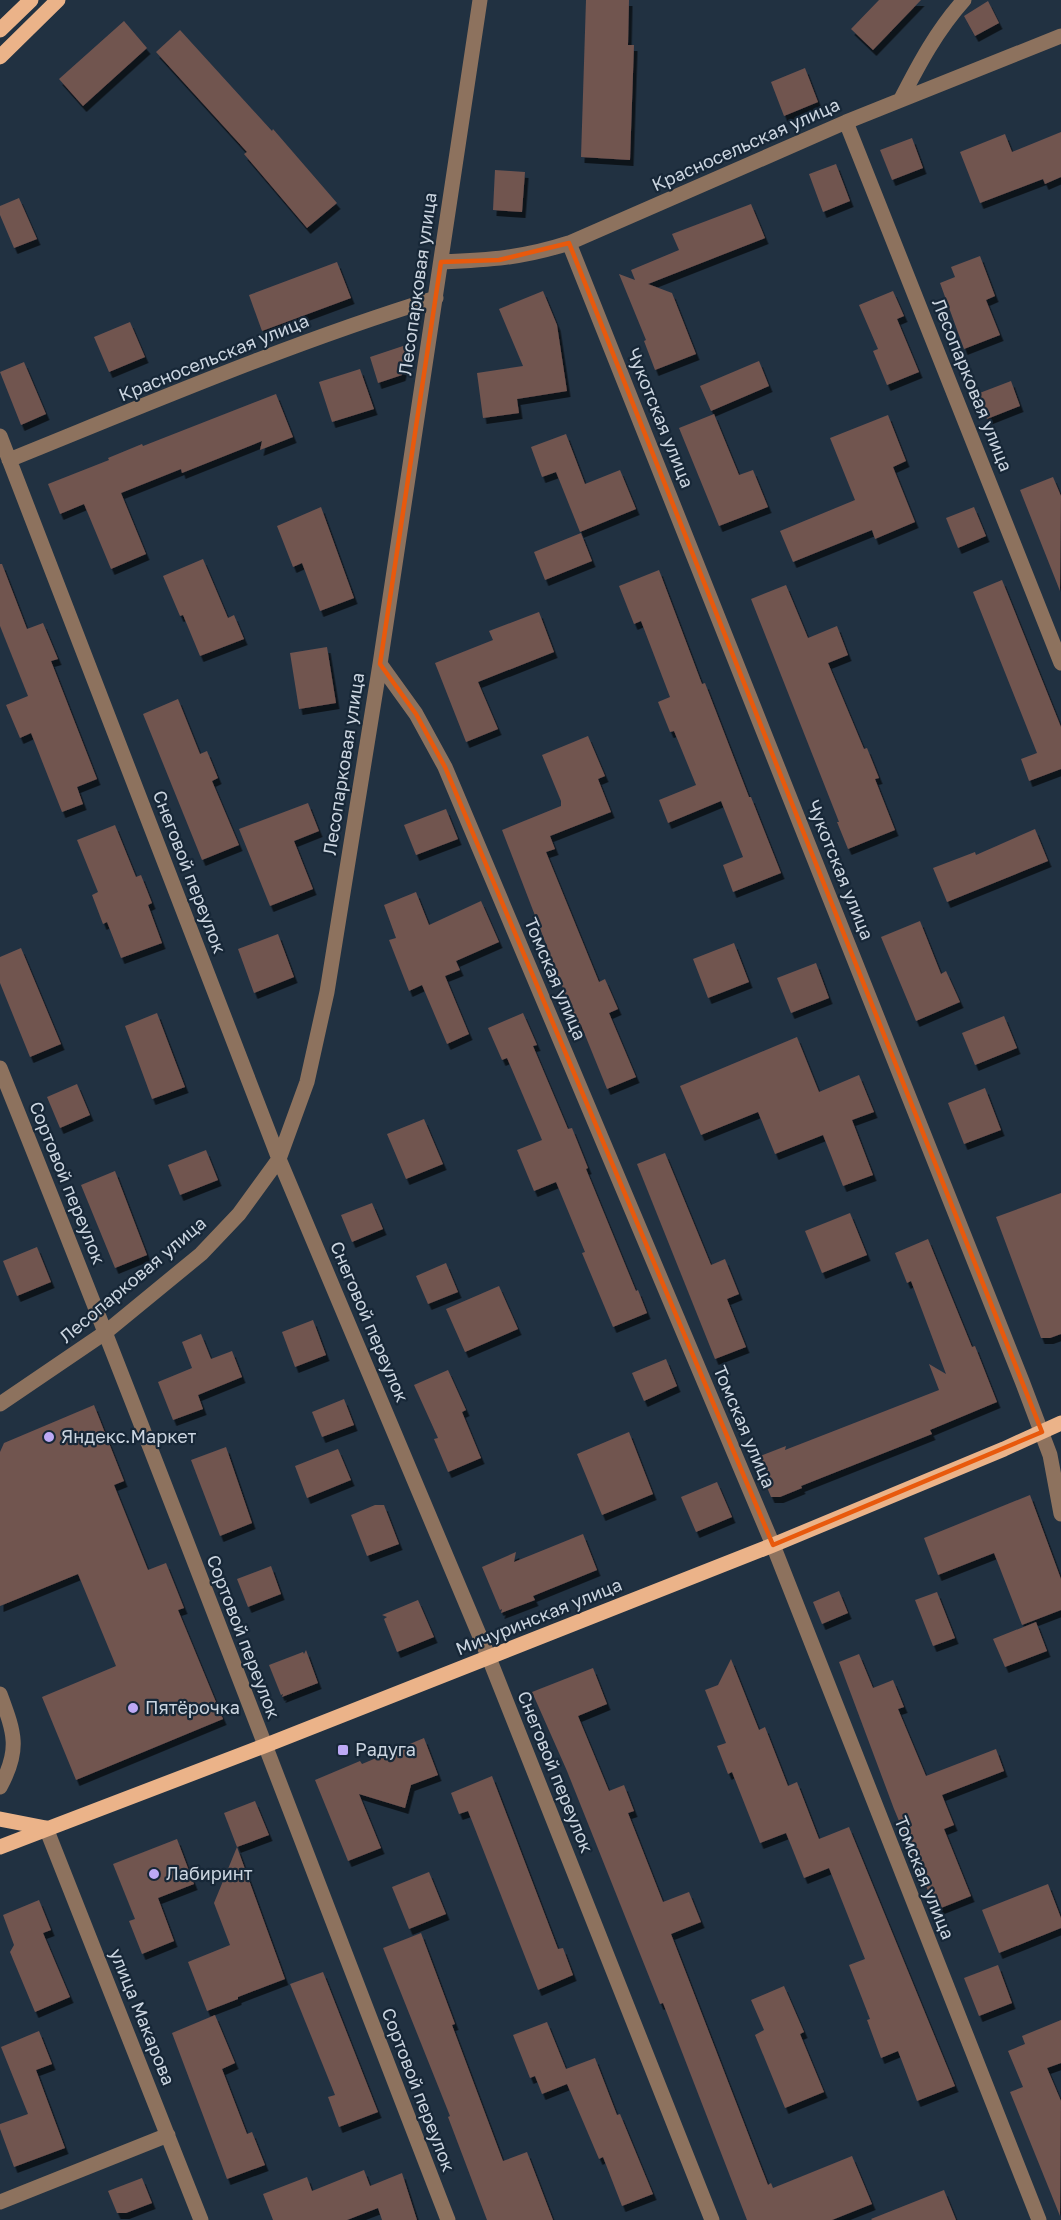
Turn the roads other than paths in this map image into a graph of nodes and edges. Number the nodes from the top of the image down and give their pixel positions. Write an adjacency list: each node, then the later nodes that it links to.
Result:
1 (31, 0): 5 (main road)
2 (58, 0): 7 (main road)
3 (480, 0): 11 (street, Лесопарковая улица)
4 (964, 0): 8 (street)
5 (0, 30)
6 (1061, 36): 8 (street, Красносельская улица)
7 (0, 57)
8 (901, 99): 9 (street, Красносельская улица)
9 (846, 122): 10 (street, Красносельская улица); 15 (street, Лесопарковая улица)
10 (569, 243): 11 (street, Красносельская улица); 23 (street, Чукотская улица)
11 (441, 262): 12 (street, Лесопарковая улица)
12 (435, 298): 14 (street, Красносельская улица); 16 (street, Лесопарковая улица)
13 (0, 436): 14 (street, Снеговой переулок)
14 (9, 460): 18 (street, Снеговой переулок)
15 (1061, 663)
16 (380, 664): 18 (street, Лесопарковая улица); 25 (street, Томская улица)
17 (0, 1068): 19 (street, Сортовой переулок)
18 (279, 1159): 19 (street, Лесопарковая улица); 26 (street, Снеговой переулок)
19 (106, 1332): 20 (street, Лесопарковая улица); 28 (street, Сортовой переулок)
20 (0, 1404)
21 (1061, 1411): 23 (main road, Мичуринская улица)
22 (1061, 1423): 23 (main road, Мичуринская улица)
23 (1042, 1431): 24 (street, Чукотская улица); 25 (main road, Мичуринская улица)
24 (1061, 1514)
25 (773, 1545): 26 (main road, Мичуринская улица); 38 (street, Томская улица)
26 (489, 1658): 28 (main road, Мичуринская улица); 37 (street, Снеговой переулок)
27 (0, 1694): 29 (street)
28 (264, 1746): 31 (main road, Мичуринская улица); 36 (street, Сортовой переулок)
29 (0, 1787)
30 (0, 1820): 31 (main road)
31 (46, 1828): 32 (main road, Мичуринская улица); 33 (street, улица Макарова)
32 (0, 1846)
33 (168, 2135): 34 (street); 35 (street, улица Макарова)
34 (0, 2202)
35 (201, 2220)
36 (448, 2220)
37 (712, 2220)
38 (1039, 2220)

